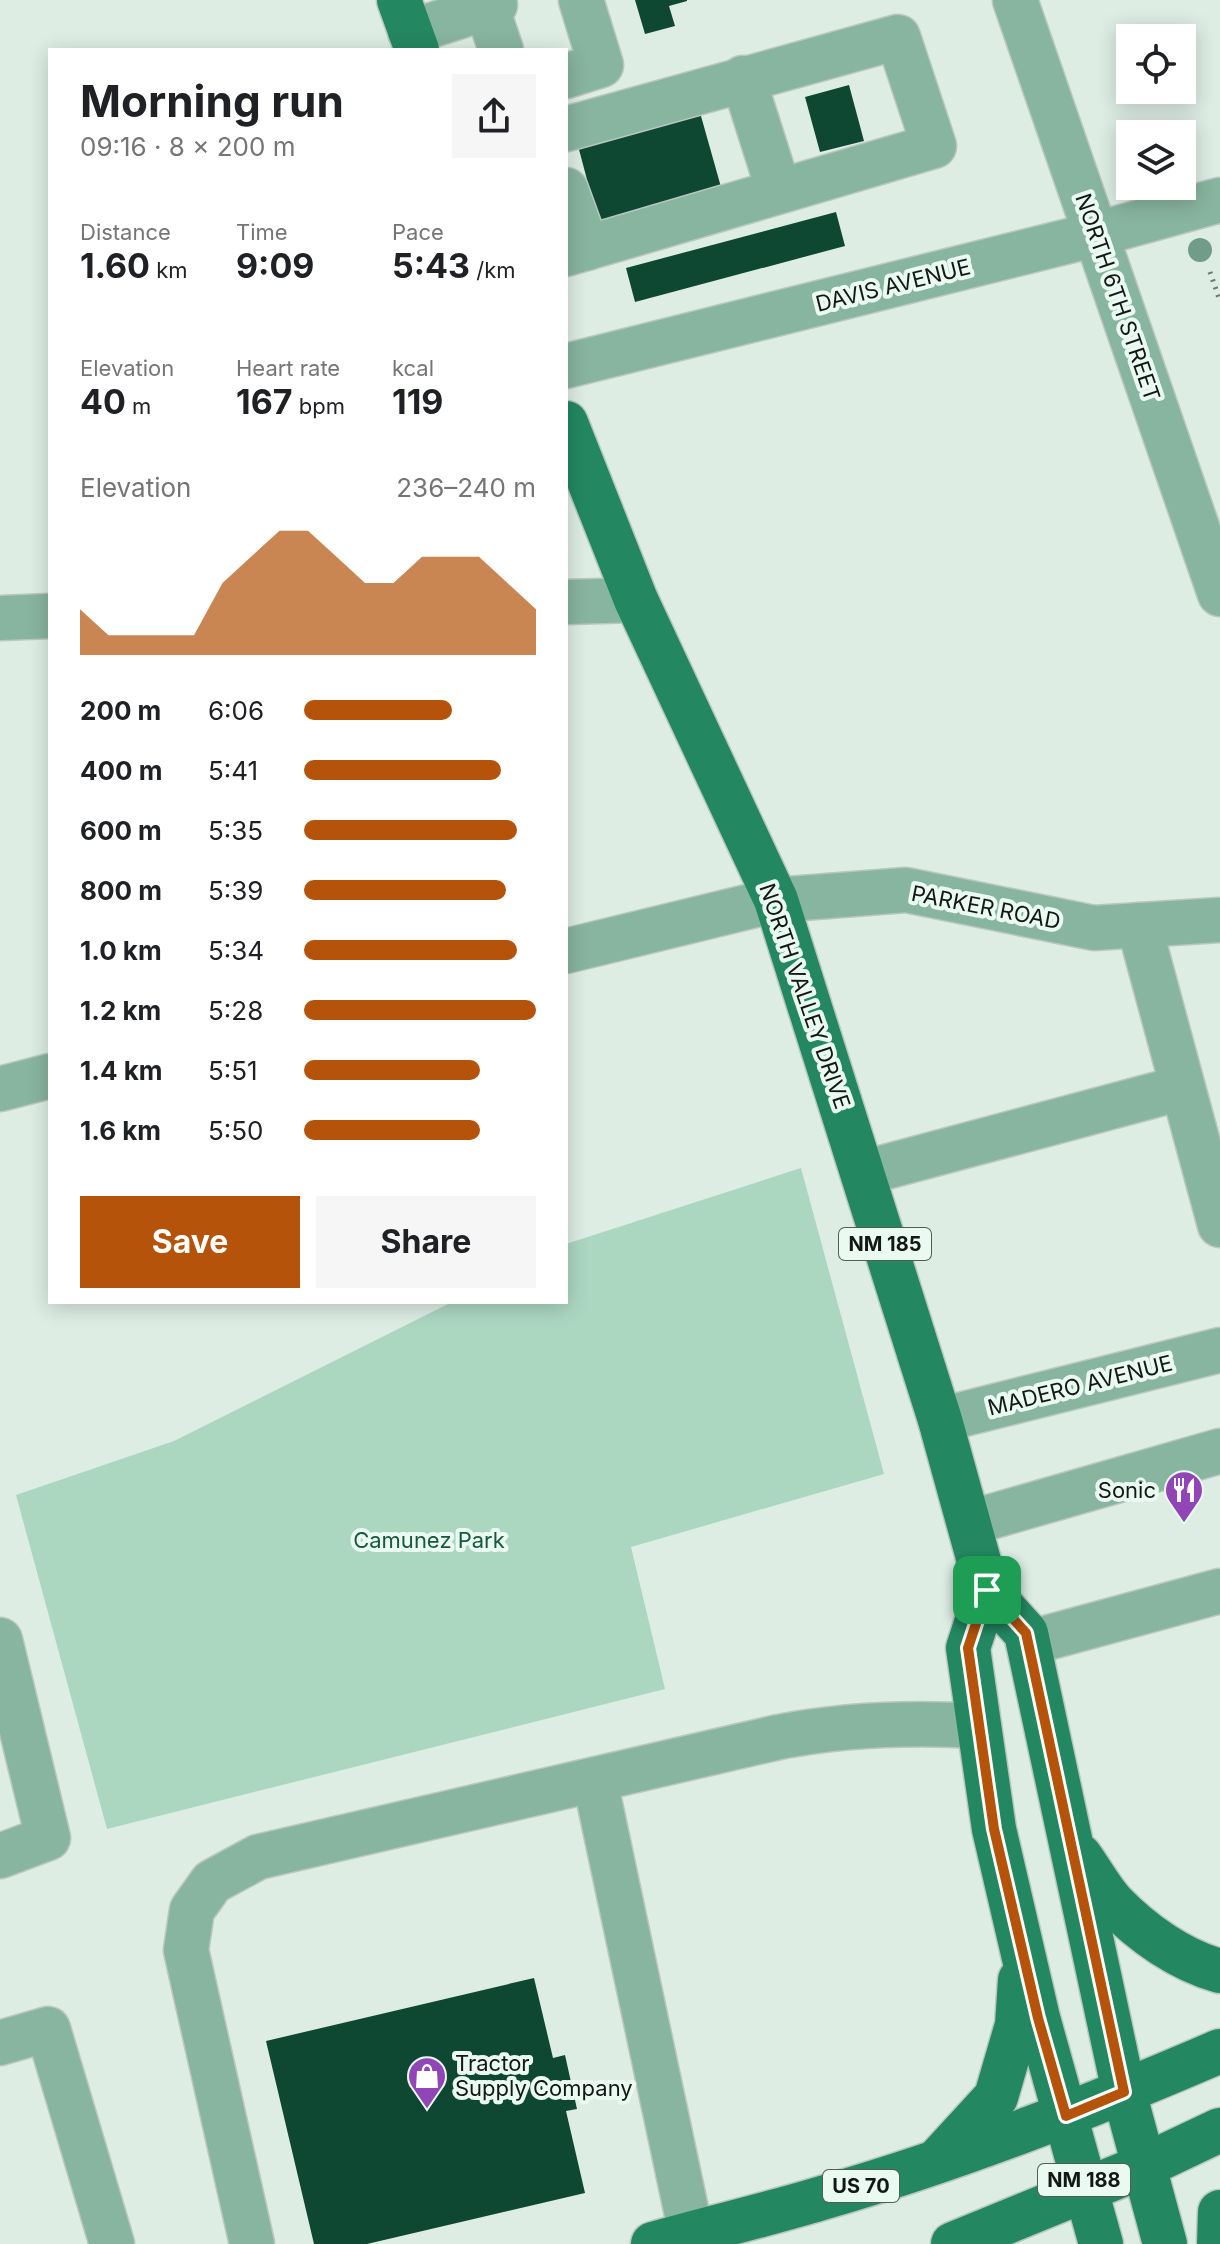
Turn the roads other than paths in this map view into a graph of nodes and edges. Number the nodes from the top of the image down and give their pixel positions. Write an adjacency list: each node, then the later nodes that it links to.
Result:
1 (581, 0): 6 (street)
2 (1015, 0): 12 (street, NORTH 6TH STREET)
3 (488, 4): 4 (street); 5 (street)
4 (409, 27)
5 (500, 48)
6 (568, 75)
7 (743, 78): 8 (street); 9 (street); 9 (street)
8 (568, 128)
9 (779, 191): 13 (street)
10 (1220, 200): 12 (street, DAVIS AVENUE)
11 (568, 202): 13 (street)
12 (1097, 234): 14 (street, DAVIS AVENUE); 16 (street, NORTH 6TH STREET)
13 (576, 251)
14 (568, 366)
15 (568, 428): 17 (main road, NORTH VALLEY DRIVE / NM 185)
16 (1220, 594)
17 (636, 600): 18 (street); 21 (main road, NORTH VALLEY DRIVE / NM 185)
18 (568, 602)
19 (48, 616): 20 (street)
20 (0, 618)
21 (776, 900): 23 (street, PARKER ROAD); 24 (street, PARKER ROAD); 28 (main road, NORTH VALLEY DRIVE / NM 185)
22 (1220, 920): 23 (street, PARKER ROAD)
23 (1139, 925): 26 (street)
24 (568, 951)
25 (48, 1077): 27 (street)
26 (1181, 1088): 28 (street); 29 (street)
27 (0, 1089)
28 (863, 1173): 31 (main road, NORTH VALLEY DRIVE / NM 185)
29 (1220, 1225)
30 (1220, 1350): 31 (street, MADERO AVENUE)
31 (940, 1420): 33 (main road, NORTH VALLEY DRIVE / NM 185)
32 (1220, 1451): 33 (street)
33 (969, 1523): 34 (main road, NORTH VALLEY DRIVE / NM 185)
34 (987, 1590): 37 (main road, NORTH VALLEY DRIVE / NM 185); 38 (main road)
35 (1220, 1591): 37 (street)
36 (0, 1640): 41 (street)
37 (1028, 1643): 40 (main road, NORTH VALLEY DRIVE / NM 185)
38 (979, 1726): 39 (street); 42 (main road)
39 (595, 1781): 53 (street); 56 (street)
40 (1070, 1842): 43 (main road); 46 (main road, NORTH VALLEY DRIVE / NM 185)
41 (0, 1856)
42 (1021, 1950): 47 (main road); 49 (main road)
43 (1220, 1971)
44 (0, 2043): 55 (street)
45 (1220, 2051): 46 (main road, US 70)
46 (1124, 2092): 47 (main road, US 70); 50 (main road, NORTH VALLEY DRIVE / NM 185)
47 (1066, 2116): 49 (main road, US 70); 51 (main road, NM 188)
48 (1220, 2130): 50 (main road)
49 (935, 2162): 53 (main road, US 70)
50 (1144, 2166): 51 (main road); 59 (main road, NORTH VALLEY DRIVE / NM 188)
51 (1087, 2191): 54 (main road); 58 (main road, NM 188)
52 (1220, 2212): 60 (main road)
53 (672, 2238)
54 (970, 2238): 57 (main road)
55 (112, 2244)
56 (252, 2244)
57 (1043, 2244)
58 (1101, 2244)
59 (1165, 2244)
60 (1219, 2244)

